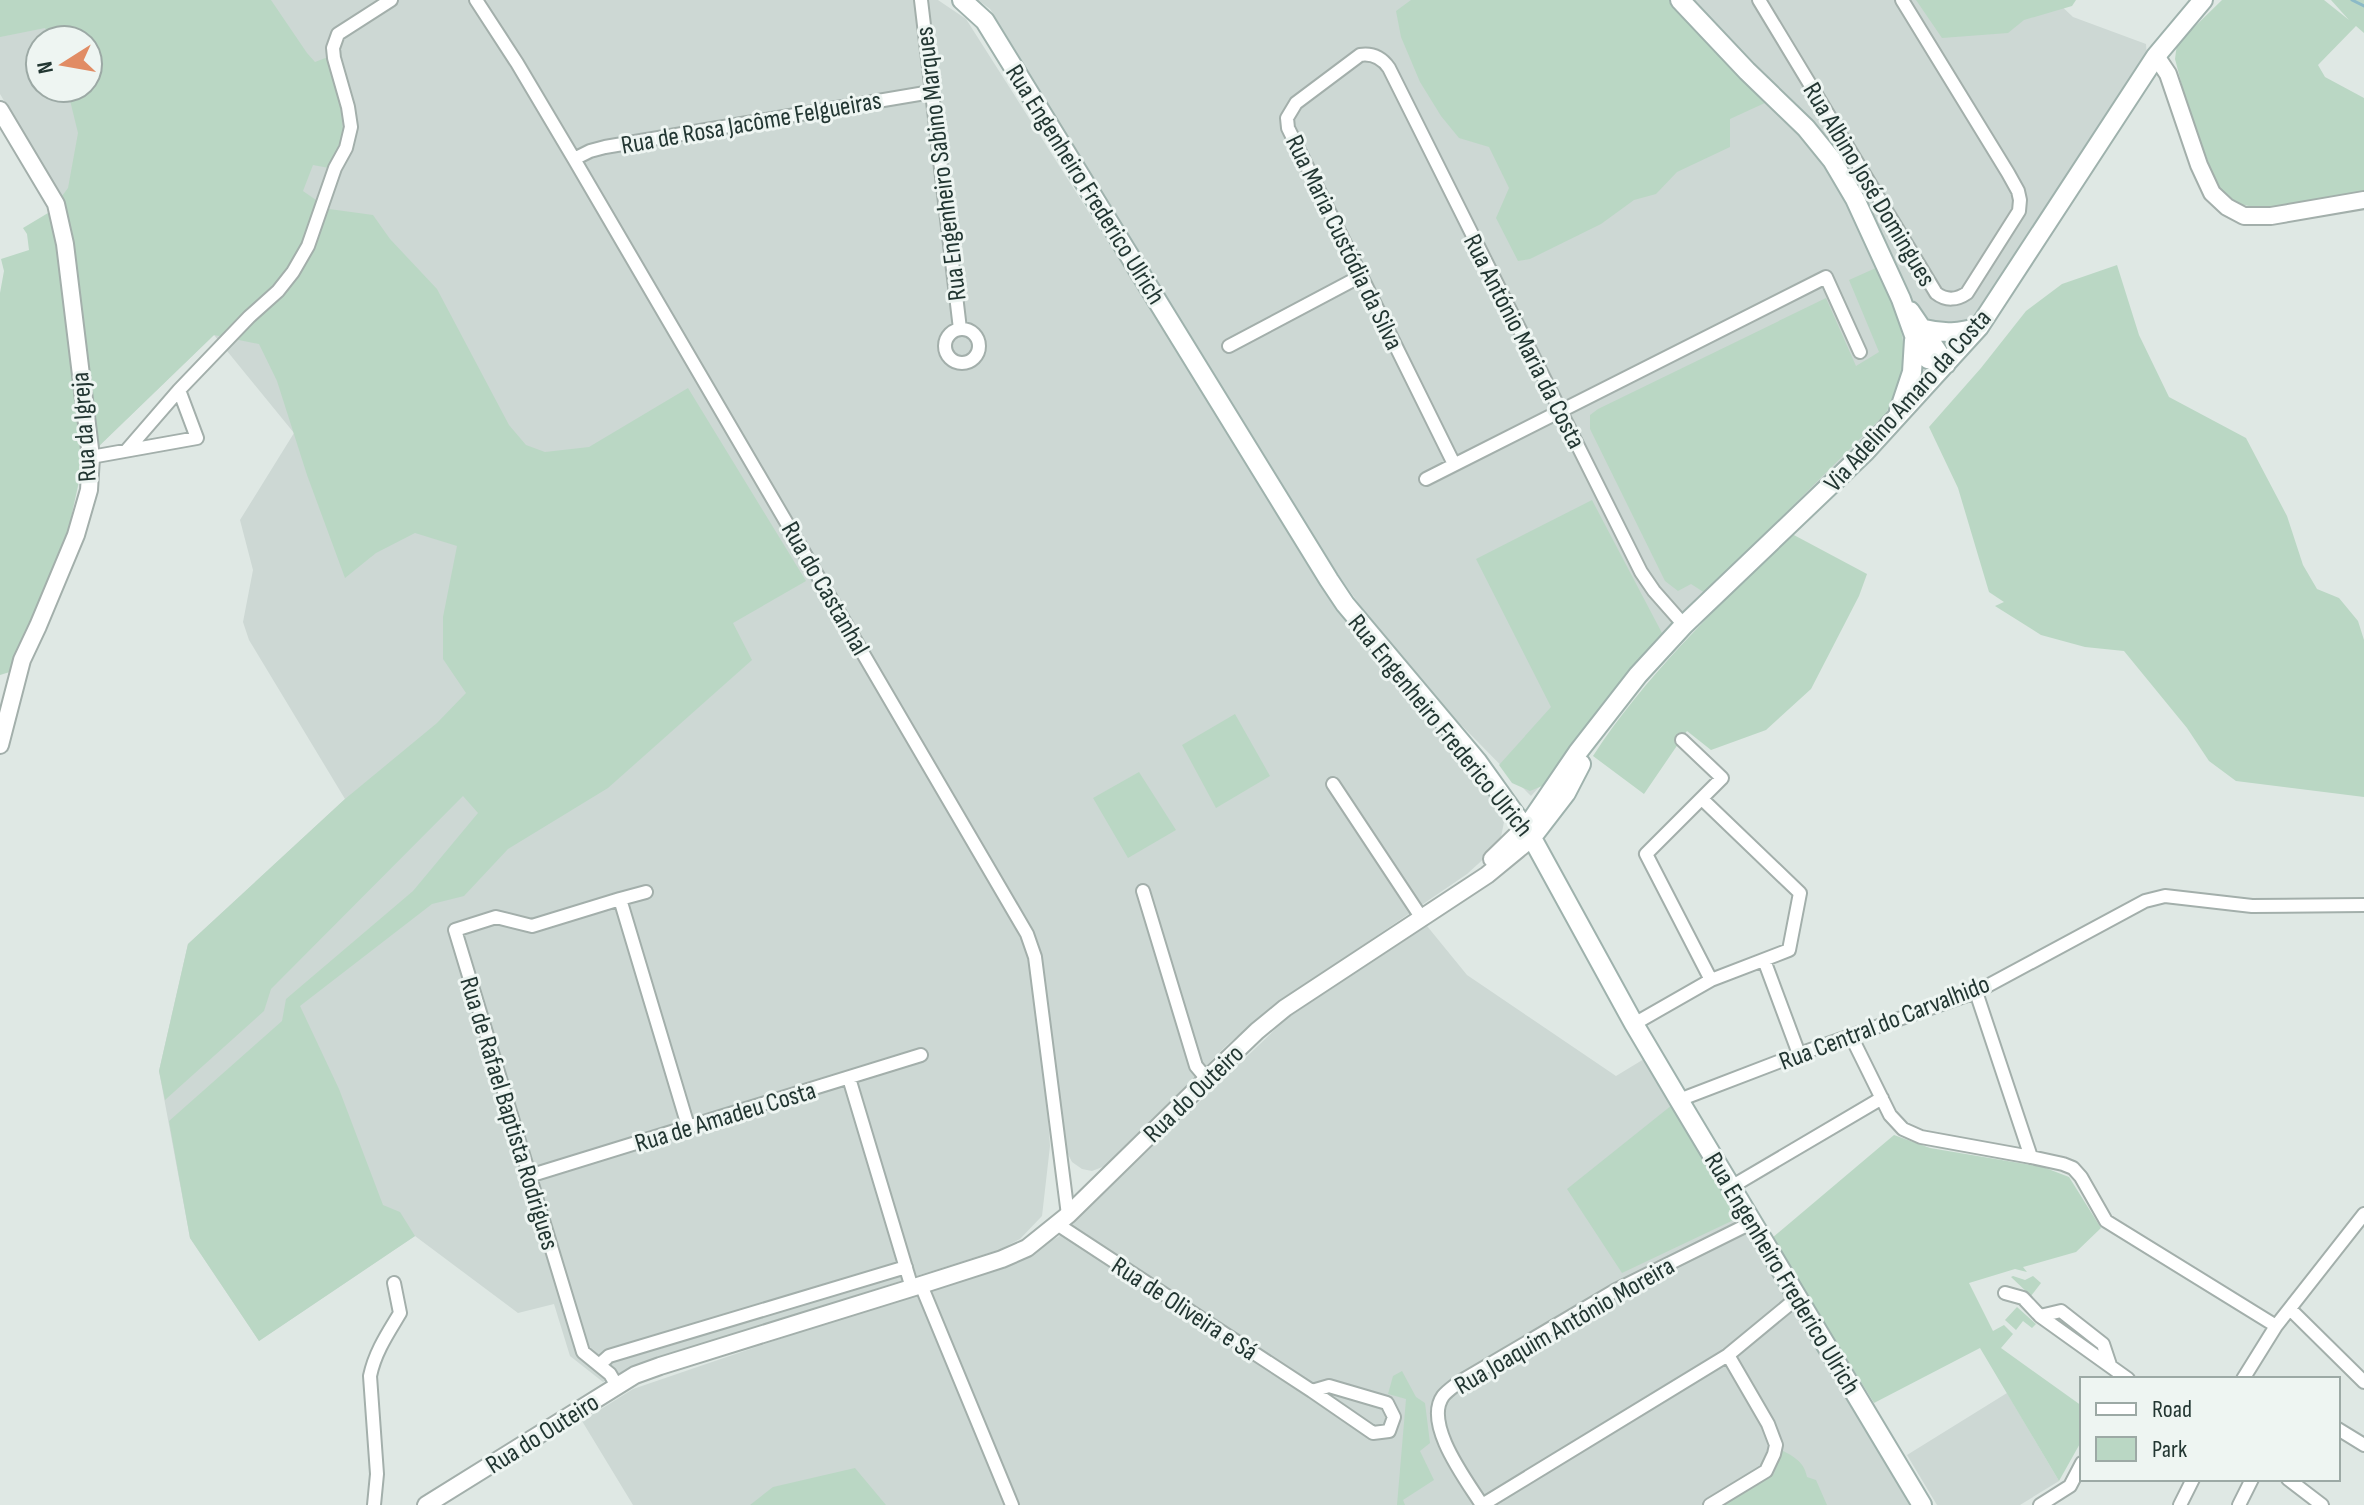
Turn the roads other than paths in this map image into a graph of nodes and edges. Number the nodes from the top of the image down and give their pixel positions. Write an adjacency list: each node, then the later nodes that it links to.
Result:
1 (391, 0): 24 (street)
2 (476, 0): 15 (street, Rua do Castanhal)
3 (921, 0): 13 (street, Rua Engenheiro Sabino Marques)
4 (962, 0): 38 (main road, Rua Engenheiro Frederico Ulrich)
5 (1680, 0): 10 (main road)
6 (1693, 0): 10 (main road)
7 (1759, 0): 8 (street, Rua Albino José Domingues)
8 (1902, 0)
9 (2203, 0): 12 (main road, Via Adelino Amaro da Costa)
10 (1717, 37): 20 (main road)
11 (1373, 54): 17 (street, Rua Maria Custódia da Silva); 25 (street, Rua António Maria da Costa)
12 (2156, 56): 16 (street); 18 (main road, Via Adelino Amaro da Costa)
13 (931, 92): 15 (street, Rua de Rosa Jacôme Felgueiras); 19 (street, Rua Engenheiro Sabino Marques)
14 (0, 110): 28 (street, Rua da Igreja)
15 (574, 159): 61 (street, Rua do Castanhal)
16 (2364, 200)
17 (1361, 276): 21 (street); 29 (street, Rua Maria Custódia da Silva)
18 (1979, 327): 20 (main road); 23 (main road, Via Adelino Amaro da Costa)
19 (960, 329)
20 (1919, 334): 23 (main road); 26 (main road)
21 (1229, 346)
22 (1860, 352): 25 (street)
23 (1946, 364): 26 (main road, Via Adelino Amaro da Costa)
24 (179, 390): 27 (street); 27 (street)
25 (1560, 412): 29 (street); 31 (street, Rua António Maria da Costa)
26 (1894, 422): 31 (main road, Via Adelino Amaro da Costa)
27 (127, 450): 28 (street)
28 (91, 457): 34 (street, Rua da Igreja)
29 (1454, 464): 30 (street)
30 (1426, 479)
31 (1684, 625): 32 (main road, Via Adelino Amaro da Costa)
32 (1599, 727): 36 (main road, Via Adelino Amaro da Costa); 39 (main road, Via Adelino Amaro da Costa)
33 (1682, 740): 37 (street)
34 (0, 745)
35 (1333, 784): 44 (street)
36 (1545, 797): 38 (main road); 39 (main road, Via Adelino Amaro da Costa)
37 (1702, 799): 45 (street); 46 (street)
38 (1509, 804): 39 (main road, Rua Engenheiro Frederico Ulrich)
39 (1529, 832): 44 (street, Rua do Outeiro); 48 (main road, Rua Engenheiro Frederico Ulrich)
40 (1143, 891): 53 (street)
41 (646, 892): 42 (street)
42 (620, 899): 56 (street); 58 (street, Rua de Rafael Baptista Rodrigues)
43 (2364, 905): 47 (street, Rua Central do Carvalhido)
44 (1421, 917): 53 (street, Rua do Outeiro)
45 (1764, 960): 46 (street); 50 (street)
46 (1711, 980): 48 (street)
47 (1976, 992): 49 (street, Rua Central do Carvalhido); 57 (street)
48 (1634, 1024): 55 (main road, Rua Engenheiro Frederico Ulrich)
49 (1851, 1036): 50 (street, Rua Central do Carvalhido); 54 (street)
50 (1799, 1054): 55 (street, Rua Central do Carvalhido)
51 (921, 1055): 52 (street, Rua de Amadeu Costa)
52 (849, 1078): 56 (street, Rua de Amadeu Costa); 63 (street)
53 (1207, 1079): 61 (street, Rua do Outeiro)
54 (1882, 1098): 57 (street); 59 (street)
55 (1679, 1100): 59 (main road, Rua Engenheiro Frederico Ulrich)
56 (688, 1126): 58 (street, Rua de Amadeu Costa)
57 (2031, 1157): 69 (street)
58 (529, 1176): 71 (street, Rua de Rafael Baptista Rodrigues)
59 (1731, 1187): 62 (main road, Rua Engenheiro Frederico Ulrich)
60 (2364, 1214): 68 (street)
61 (1063, 1220): 65 (street, Rua do Outeiro); 76 (street, Rua de Oliveira e Sá)
62 (1751, 1223): 67 (main road, Rua Engenheiro Frederico Ulrich); 86 (street, Rua Joaquim António Moreira)
63 (906, 1267): 65 (street); 71 (street, Rua do Outeiro)
64 (394, 1283): 83 (street)
65 (917, 1286): 75 (street, Rua do Outeiro); 85 (street)
66 (2005, 1293): 72 (street)
67 (1797, 1298): 70 (street, Rua Joaquim António Moreira); 88 (main road, Rua Engenheiro Frederico Ulrich)
68 (2291, 1310): 69 (street); 74 (street)
69 (2276, 1326): 73 (street)
70 (1728, 1355): 86 (street, Rua Joaquim António Moreira); 87 (street)
71 (599, 1365): 75 (street, Rua do Outeiro)
72 (2124, 1377)
73 (2244, 1377)
74 (2364, 1382)
75 (617, 1386): 84 (street, Rua do Outeiro)
76 (1312, 1391): 76 (street, Rua de Oliveira e Sá)
77 (2340, 1430): 78 (street)
78 (2364, 1445)
79 (2080, 1467): 89 (street)
80 (2192, 1481): 90 (street)
81 (2251, 1481): 91 (street)
82 (2291, 1481): 92 (street)
83 (374, 1505)
84 (426, 1505)
85 (1012, 1505)
86 (1482, 1505)
87 (1710, 1505)
88 (1922, 1505)
89 (2040, 1505)
90 (2180, 1505)
91 (2239, 1505)
92 (2322, 1505)

